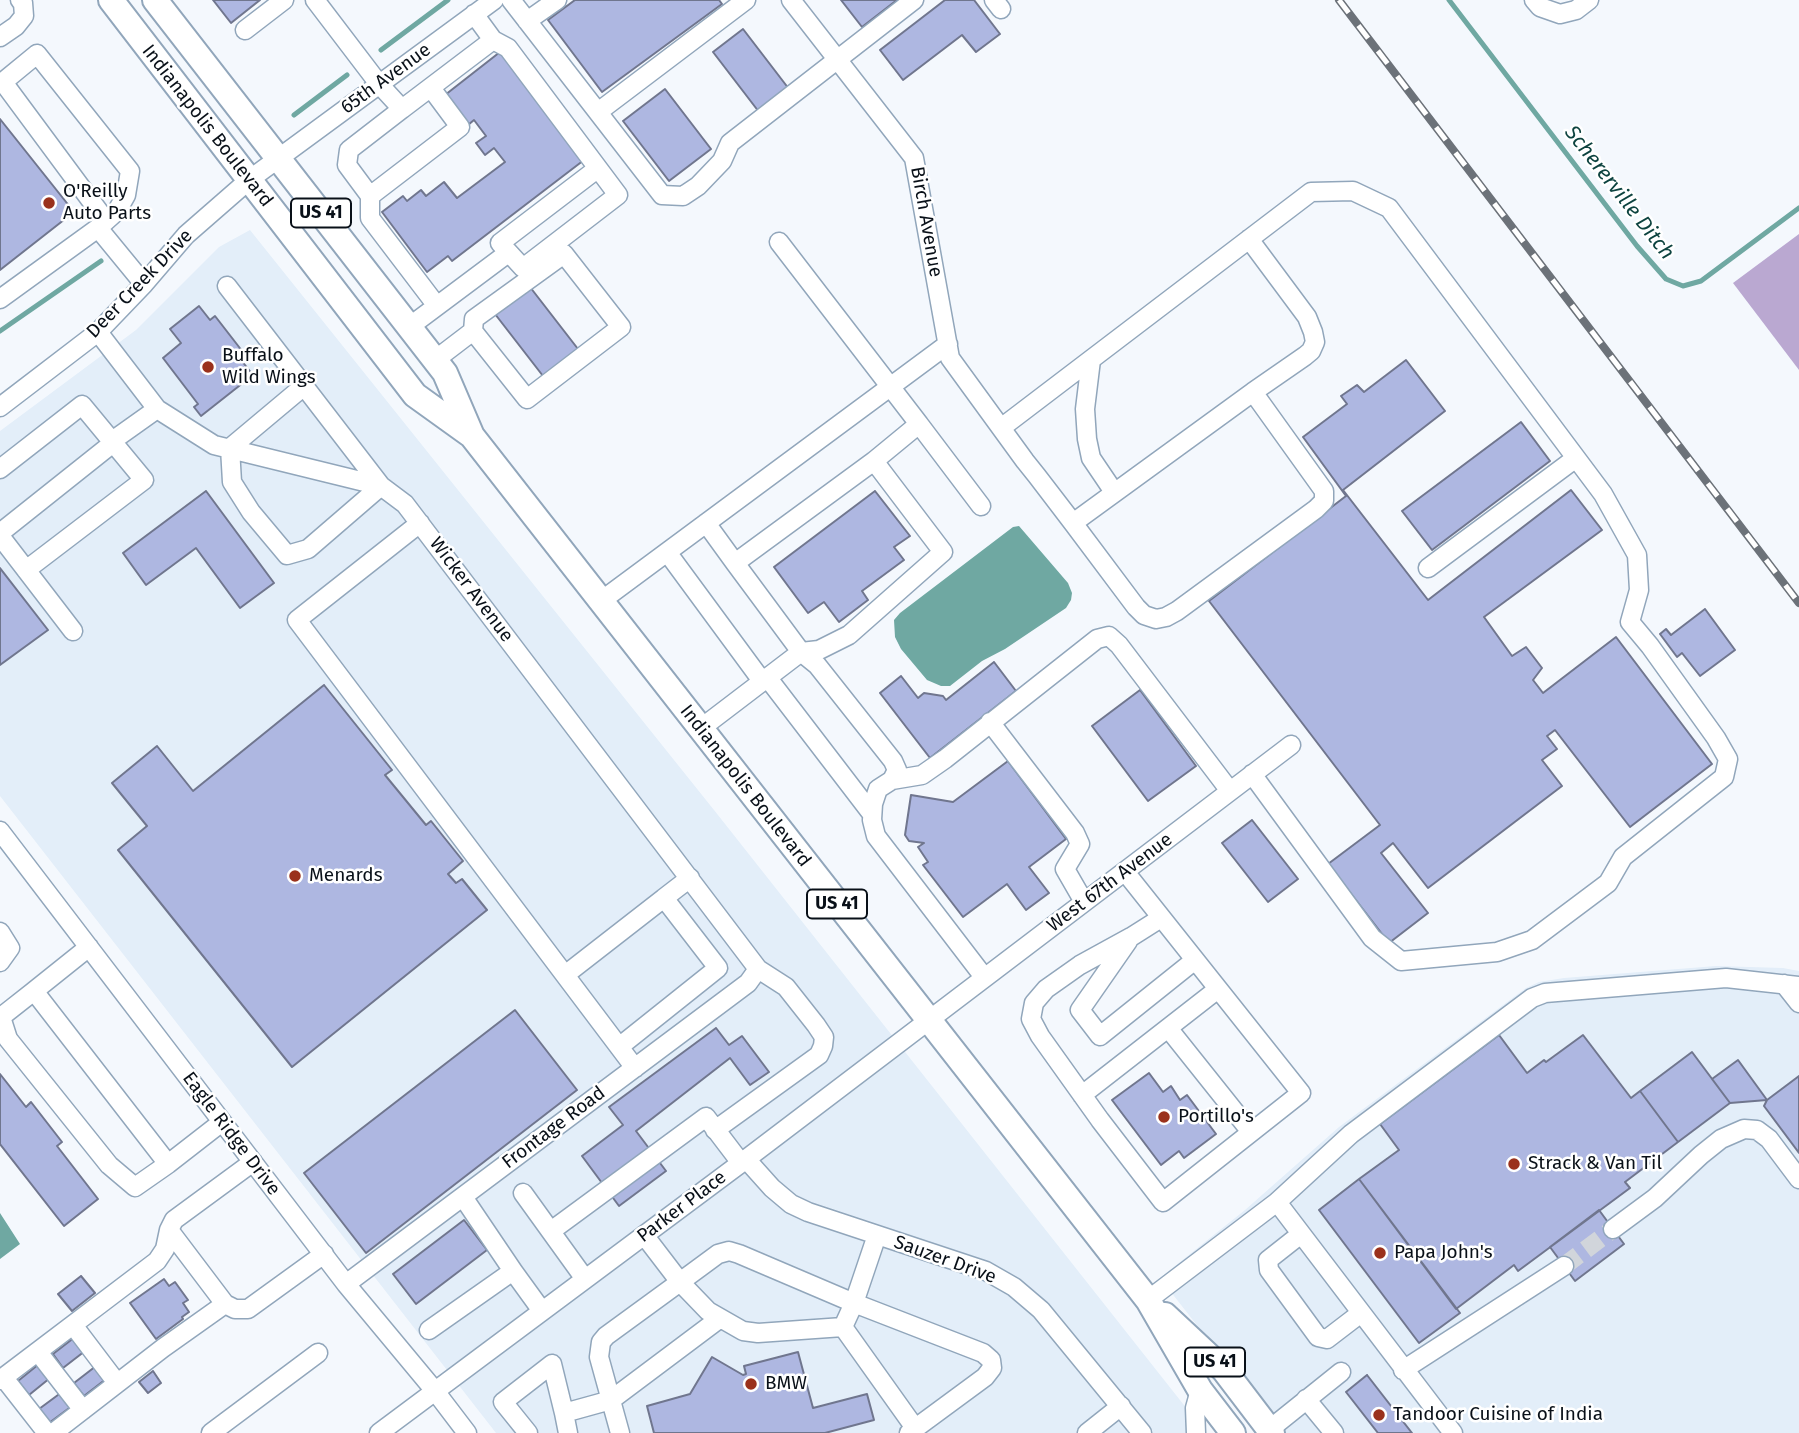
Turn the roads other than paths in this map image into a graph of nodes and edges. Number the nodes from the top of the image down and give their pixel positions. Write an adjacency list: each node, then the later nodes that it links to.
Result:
1 (20, 0): 17 (street)
2 (111, 0): 26 (highway, Indianapolis Boulevard / US 41)
3 (155, 0): 24 (highway, Indianapolis Boulevard / US 41)
4 (284, 0): 16 (street)
5 (315, 0): 20 (street)
6 (494, 0): 14 (street, 65th Avenue)
7 (511, 0): 15 (street)
8 (556, 0): 15 (street)
9 (746, 0): 23 (street)
10 (791, 0): 19 (street, Birch Avenue)
11 (914, 0): 19 (street)
12 (1534, 0): 13 (street)
13 (1590, 0)
14 (474, 14): 18 (street); 20 (street, 65th Avenue)
15 (527, 21): 23 (street)
16 (245, 30)
17 (0, 37)
18 (493, 40): 21 (street); 25 (street)
19 (838, 60): 23 (street); 39 (street, Birch Avenue)
20 (379, 84): 22 (street); 24 (street, 65th Avenue)
21 (431, 88): 22 (street); 27 (street)
22 (402, 109): 27 (street)
23 (598, 113)
24 (278, 158): 26 (street, Deer Creek Drive); 36 (highway, Indianapolis Boulevard / US 41)
25 (597, 169): 31 (street); 31 (street)
26 (249, 180): 32 (street, Deer Creek Drive); 49 (highway, Indianapolis Boulevard / US 41)
27 (370, 195): 35 (street)
28 (102, 225): 28 (street); 32 (street); 34 (street)
29 (1250, 239): 41 (street); 44 (street); 52 (street)
30 (779, 242): 43 (street)
31 (508, 253): 35 (street)
32 (144, 284): 38 (street, Deer Creek Drive)
33 (227, 286): 42 (street)
34 (0, 299)
35 (437, 306): 36 (street)
36 (409, 327): 40 (highway, Indianapolis Boulevard / US 41)
37 (473, 331): 37 (street); 40 (street)
38 (97, 332): 45 (street, Deer Creek Drive); 46 (street, Wicker Avenue)
39 (948, 344): 43 (street); 48 (street, Birch Avenue)
40 (435, 359): 49 (highway, Indianapolis Boulevard / US 41)
41 (1091, 360): 48 (street); 56 (street)
42 (304, 386): 51 (street); 55 (street)
43 (891, 387): 47 (street); 59 (street)
44 (1253, 392): 56 (street); 60 (street, Birch Avenue)
45 (2, 401)
46 (157, 409): 50 (street); 51 (street, Wicker Avenue)
47 (919, 425): 53 (street); 57 (street)
48 (1001, 428): 60 (street, Birch Avenue)
49 (472, 436): 66 (highway, Indianapolis Boulevard / US 41)
50 (112, 442): 54 (street); 61 (street); 65 (street)
51 (230, 449): 55 (street, Wicker Avenue); 55 (street)
52 (1576, 458): 64 (street); 73 (street)
53 (874, 461): 63 (street); 68 (street)
54 (0, 469)
55 (381, 486): 58 (street, Wicker Avenue)
56 (1114, 492): 60 (street)
57 (981, 506)
58 (420, 523): 79 (street, Wicker Avenue); 89 (street)
59 (706, 523): 62 (street); 63 (street)
60 (1073, 523)
61 (0, 535): 65 (street)
62 (667, 552): 66 (street); 69 (street)
63 (735, 563): 68 (street)
64 (1428, 568)
65 (26, 570): 67 (street)
66 (601, 601): 71 (highway, Indianapolis Boulevard / US 41)
67 (73, 631)
68 (801, 652): 69 (street); 74 (street)
69 (764, 679): 71 (street); 76 (street)
70 (990, 722): 74 (street); 75 (street); 81 (street)
71 (700, 729): 95 (highway, Indianapolis Boulevard / US 41)
72 (1291, 745): 73 (street, West 67th Avenue)
73 (1252, 774): 75 (street, West 67th Avenue)
74 (891, 780): 76 (street)
75 (1230, 792): 78 (street, West 67th Avenue)
76 (872, 814): 90 (street)
77 (0, 831): 85 (street, Eagle Ridge Drive)
78 (1126, 873): 81 (street, West 67th Avenue); 82 (street)
79 (690, 878): 80 (street); 88 (street, Wicker Avenue)
80 (664, 898): 89 (street); 97 (street)
81 (1084, 902): 90 (street, West 67th Avenue)
82 (1161, 918): 84 (street); 86 (street)
83 (0, 932): 87 (street)
84 (1131, 937): 86 (street); 99 (street)
85 (89, 947): 93 (street); 100 (street, Eagle Ridge Drive)
86 (1195, 960): 92 (street)
87 (0, 962)
88 (758, 969): 98 (street, Frontage Road); 101 (street)
89 (565, 975): 97 (street)
90 (984, 977): 95 (street, West 67th Avenue)
91 (1792, 985): 94 (street); 109 (street)
92 (1218, 989): 96 (street); 102 (street)
93 (34, 991): 105 (street); 105 (street)
94 (1799, 1003)
95 (927, 1020): 103 (street, Parker Place); 122 (highway, Indianapolis Boulevard / US 41)
96 (1168, 1028): 99 (street); 102 (street)
97 (619, 1046): 98 (street)
98 (635, 1068): 108 (street, Frontage Road)
99 (1082, 1095): 102 (street)
100 (222, 1122): 104 (street, Eagle Ridge Drive); 105 (street)
101 (711, 1124): 103 (street, Sauzer Drive); 112 (street)
102 (1251, 1132)
103 (743, 1161): 114 (street, Parker Place); 115 (street, Sauzer Drive)
104 (253, 1162): 111 (street); 116 (street, Eagle Ridge Drive)
105 (167, 1164)
106 (1799, 1179): 110 (street)
107 (523, 1193): 112 (street)
108 (463, 1197): 118 (street); 121 (street, Frontage Road)
109 (1277, 1202): 113 (street); 122 (street)
110 (1613, 1229)
111 (169, 1230): 124 (street); 128 (street)
112 (551, 1231): 119 (street)
113 (1301, 1234): 126 (street); 126 (street)
114 (644, 1235): 119 (street, Parker Place); 120 (street)
115 (877, 1235): 123 (street); 141 (street, Sauzer Drive)
116 (324, 1254): 121 (street, Eagle Ridge Drive); 124 (street)
117 (1564, 1266): 133 (street)
118 (513, 1271): 125 (street); 130 (street)
119 (585, 1279): 125 (street, Parker Place)
120 (680, 1282): 123 (street); 127 (street); 140 (street)
121 (346, 1284): 138 (street, Eagle Ridge Drive)
122 (1148, 1300): 137 (highway, Indianapolis Boulevard / US 41); 145 (highway, Indianapolis Boulevard / US 41)
123 (854, 1303): 129 (street); 144 (street)
124 (225, 1304): 136 (street)
125 (542, 1311): 138 (street, Parker Place)
126 (1361, 1313): 133 (street)
127 (719, 1319): 129 (street); 140 (street)
128 (73, 1325): 131 (street); 136 (street)
129 (843, 1327): 144 (street)
130 (429, 1330)
131 (38, 1352): 135 (street); 142 (street)
132 (318, 1353): 148 (street)
133 (1403, 1370): 159 (street)
134 (1341, 1372): 139 (street)
135 (2, 1379): 146 (street)
136 (117, 1383): 142 (street)
137 (1200, 1390): 156 (street); 157 (highway, Indianapolis Boulevard / US 41)
138 (435, 1391): 149 (street, Parker Place); 150 (street, Eagle Ridge Drive)
139 (1306, 1399): 145 (street); 158 (street)
140 (611, 1400): 143 (street); 153 (street)
141 (1121, 1406): 154 (street); 155 (street, Sauzer Drive)
142 (83, 1410): 147 (street)
143 (564, 1413): 151 (street); 152 (street)
144 (912, 1431)
145 (1271, 1431)
146 (47, 1433)
147 (52, 1433)
148 (211, 1433)
149 (379, 1433)
150 (467, 1433)
151 (528, 1433)
152 (568, 1433)
153 (620, 1433)
154 (1087, 1433)
155 (1142, 1433)
156 (1196, 1433)
157 (1233, 1433)
158 (1334, 1433)
159 (1454, 1433)

